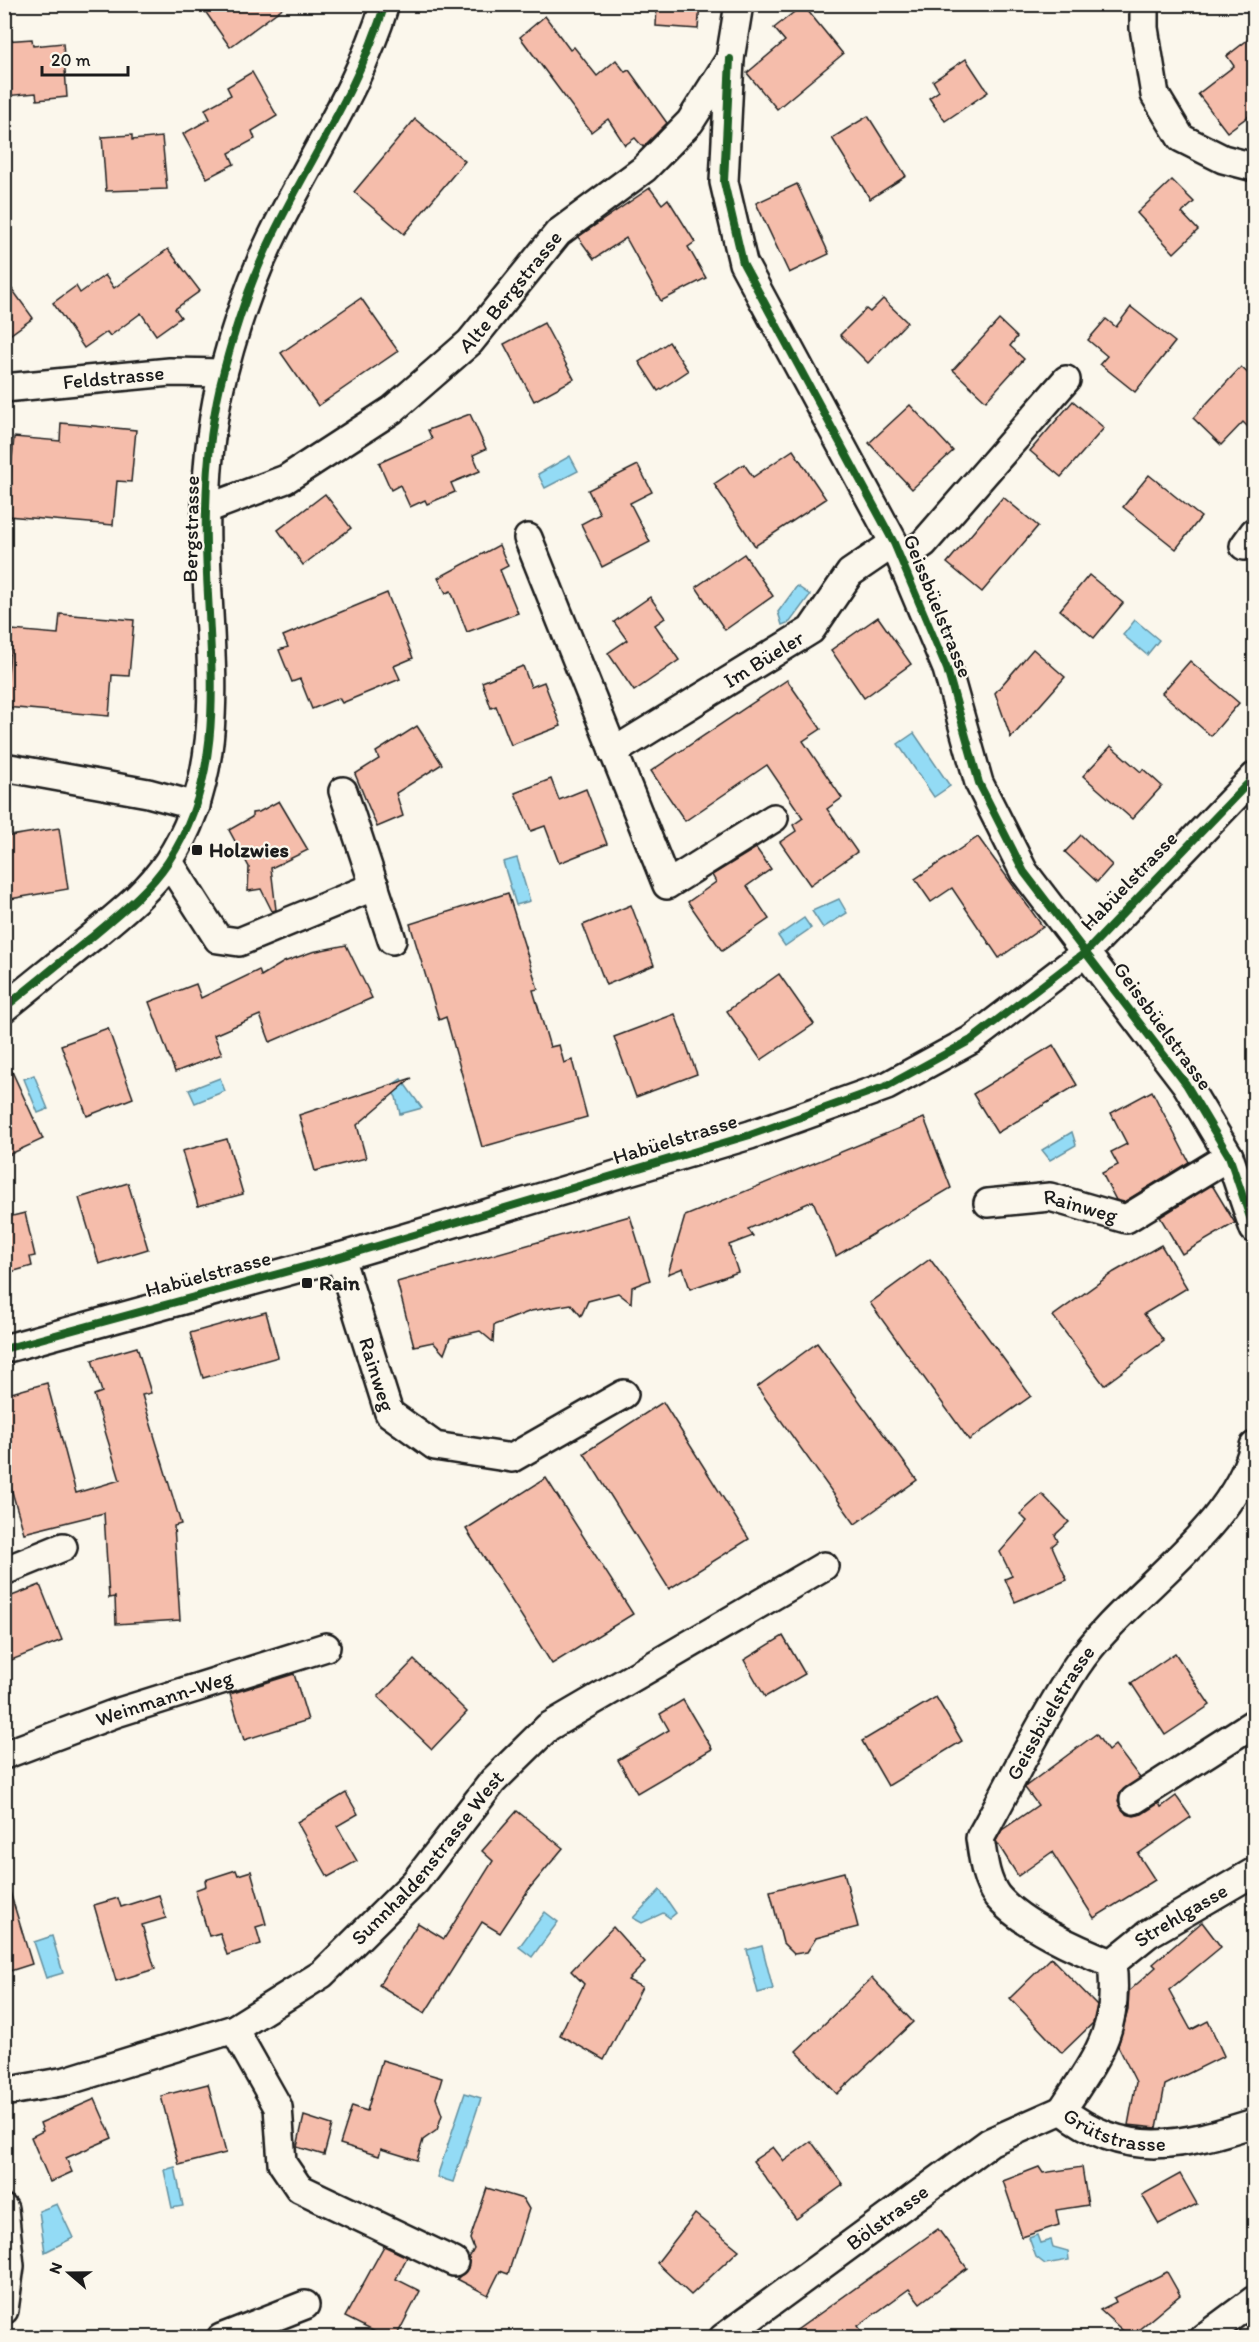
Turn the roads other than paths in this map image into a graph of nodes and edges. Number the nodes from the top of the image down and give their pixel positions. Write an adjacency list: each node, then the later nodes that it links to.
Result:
1 (385, 4): 6 (street, Bergstrasse)
2 (739, 4): 4 (street, Alte Bergstrasse)
3 (1144, 4): 5 (street)
4 (730, 59): 9 (street, Alte Bergstrasse); 11 (street, Geissbüelstrasse)
5 (1254, 167)
6 (223, 373): 8 (street, Feldstrasse); 9 (street, Bergstrasse)
7 (1066, 380): 11 (street, Geissbüelstrasse)
8 (4, 388)
9 (206, 509): 16 (street, Bergstrasse)
10 (528, 538): 12 (street)
11 (897, 551): 12 (street, Im Büeler); 21 (street, Geissbüelstrasse)
12 (613, 752): 17 (street)
13 (4, 767): 16 (street)
14 (1254, 777): 21 (street, Habüelstrasse)
15 (343, 791): 19 (street)
16 (196, 806): 18 (street, Bergstrasse)
17 (774, 818)
18 (169, 861): 19 (street); 22 (street, Bergstrasse)
19 (375, 886): 20 (street)
20 (392, 939)
21 (1086, 952): 23 (street, Geissbüelstrasse); 26 (street, Habüelstrasse)
22 (4, 1008)
23 (1228, 1156): 24 (street, Rainweg); 25 (street, Geissbüelstrasse)
24 (988, 1203)
25 (1254, 1229)
26 (340, 1257): 27 (street, Habüelstrasse); 28 (street, Rainweg)
27 (4, 1349)
28 (624, 1394)
29 (1254, 1446): 38 (street, Geissbüelstrasse)
30 (63, 1548): 32 (street)
31 (824, 1566): 39 (street, Sunnhaldenstrasse West)
32 (4, 1571)
33 (326, 1647): 35 (street, Weinmann-Weg)
34 (1254, 1723): 36 (street)
35 (4, 1755)
36 (1134, 1800)
37 (1254, 1872): 38 (street, Strehlgasse)
38 (1112, 1964): 41 (street, Grütstrasse)
39 (234, 2029): 40 (street, Sunnhaldenstrasse West); 44 (street)
40 (4, 2092)
41 (1062, 2110): 42 (street, Grütstrasse); 50 (street, Bölstrasse)
42 (1254, 2123)
43 (4, 2209): 45 (street)
44 (454, 2262)
45 (7, 2266): 48 (street)
46 (1254, 2300): 51 (street)
47 (304, 2305): 49 (street)
48 (4, 2310)
49 (221, 2337)
50 (723, 2337)
51 (1203, 2337)

